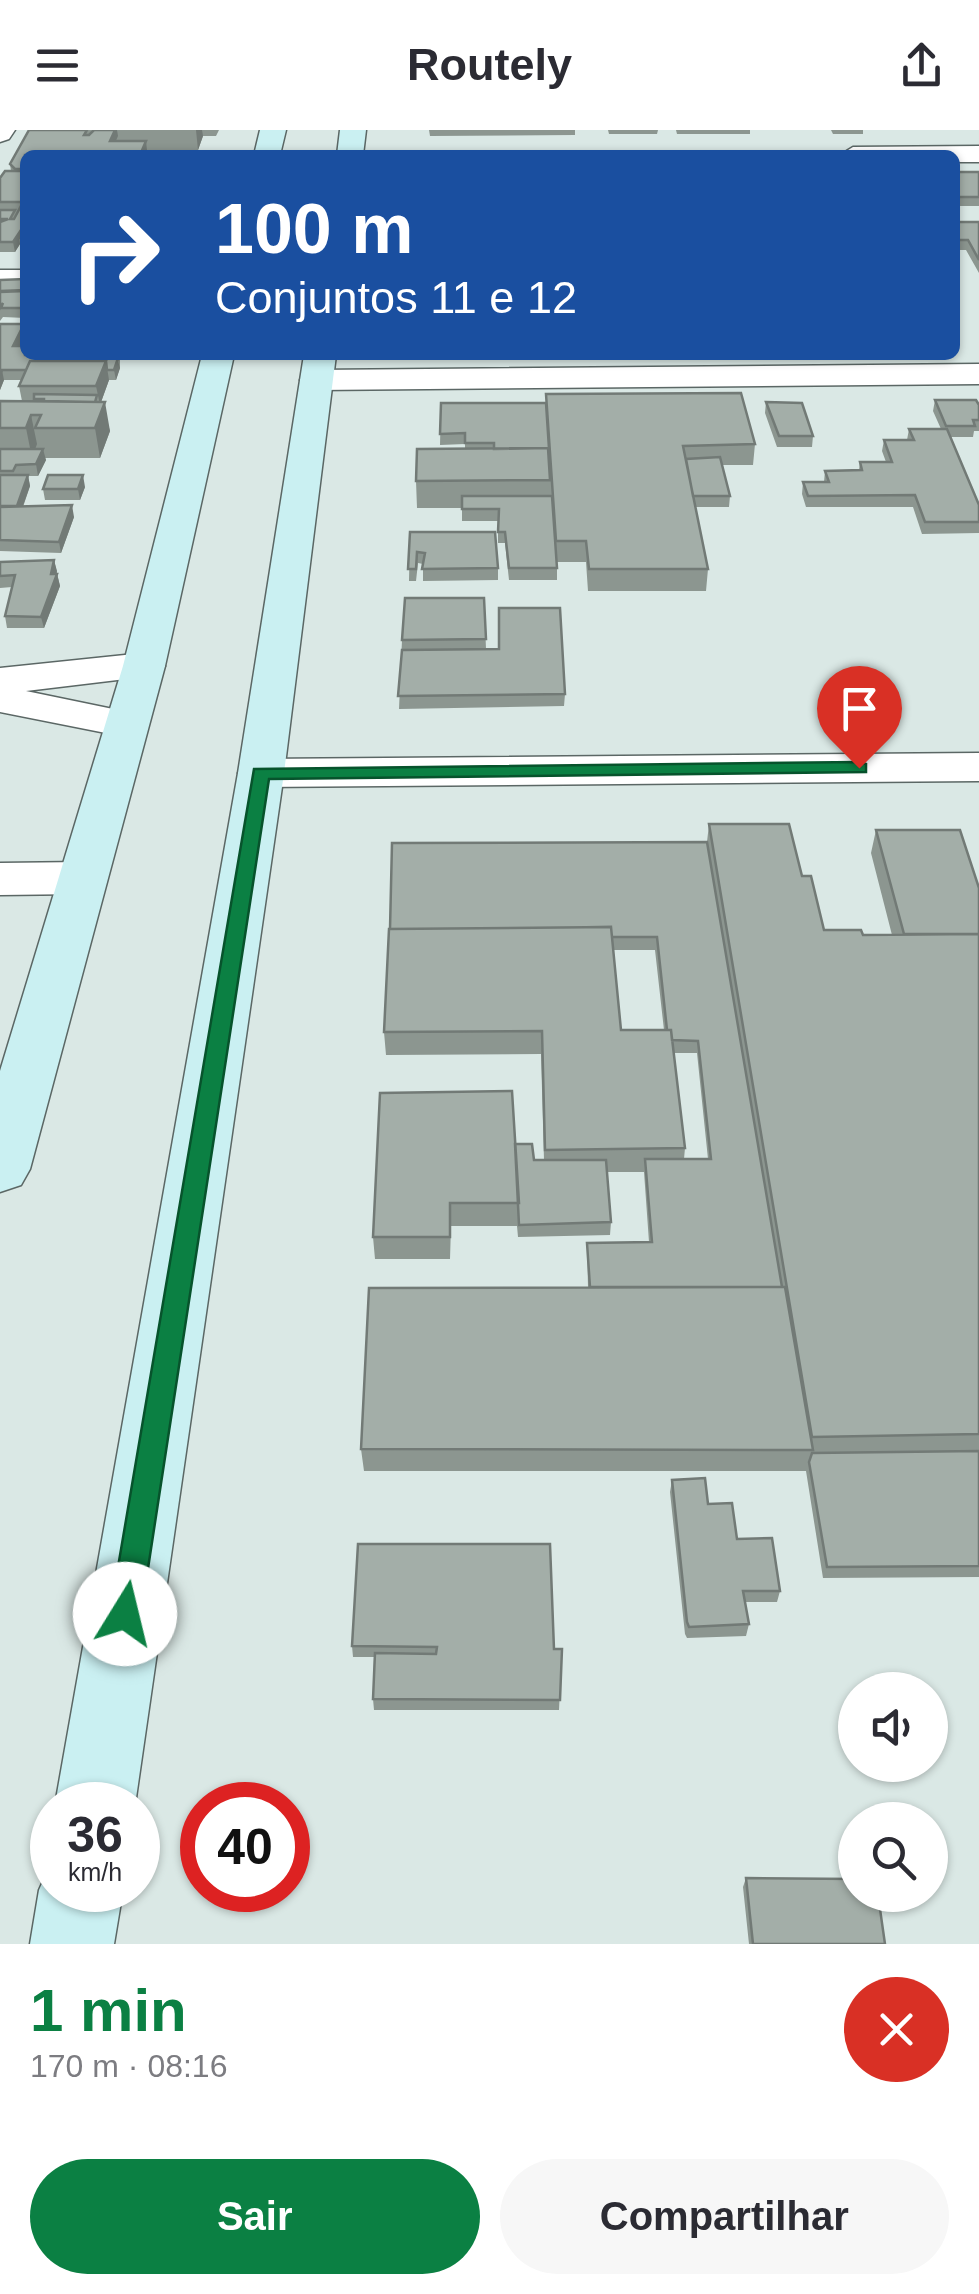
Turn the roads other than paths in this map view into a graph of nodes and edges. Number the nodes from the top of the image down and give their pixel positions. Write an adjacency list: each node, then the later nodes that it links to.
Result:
1 (217, 360): 4 (street)
2 (319, 367): 3 (street); 9 (street)
3 (979, 374)
4 (144, 666): 5 (street); 7 (street)
5 (0, 681)
6 (0, 700): 7 (street)
7 (126, 724): 10 (street)
8 (979, 767): 9 (street)
9 (260, 773): 13 (street)
10 (82, 878): 11 (street); 12 (street)
11 (0, 879)
12 (0, 1169)
13 (98, 1782)
14 (77, 1912): 15 (street)
15 (72, 1944)

